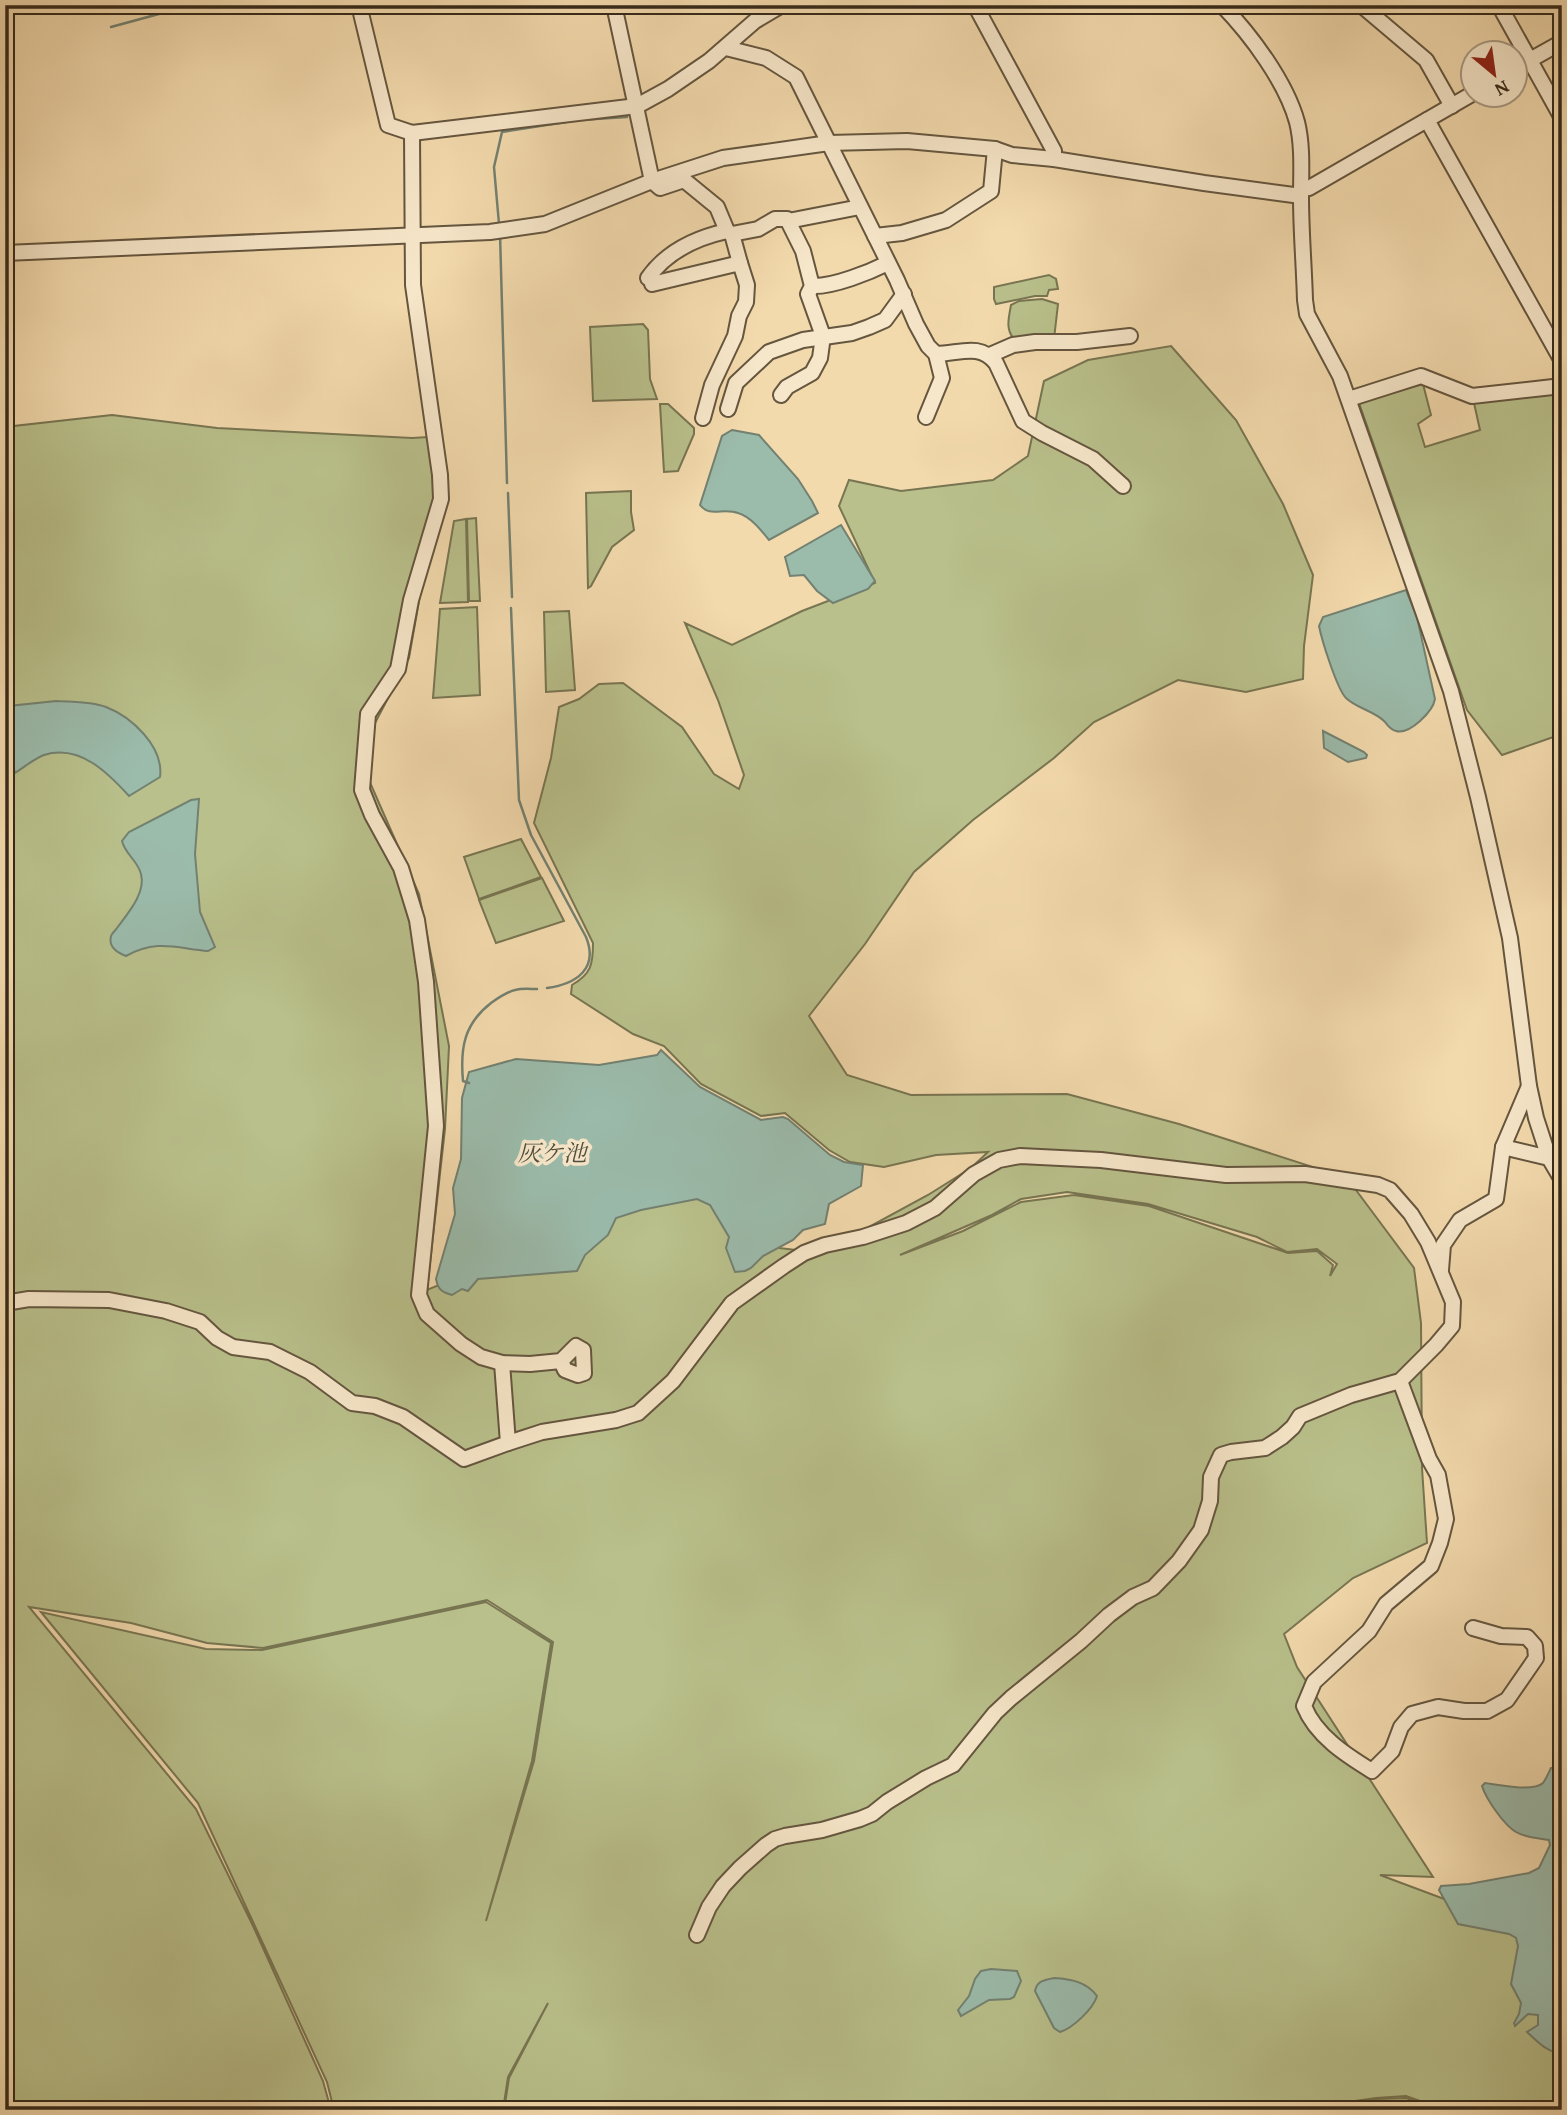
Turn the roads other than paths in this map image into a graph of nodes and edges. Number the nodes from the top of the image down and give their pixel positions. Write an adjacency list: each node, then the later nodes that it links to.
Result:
1 (359, 5): 17 (street)
2 (614, 5): 13 (street)
3 (782, 5): 9 (street)
4 (975, 5): 20 (street)
5 (1222, 5): 22 (street)
6 (1362, 5): 14 (street)
7 (1499, 5): 10 (street)
8 (1562, 42): 10 (street)
9 (726, 48): 13 (street); 18 (street)
10 (1531, 60): 11 (street); 15 (street)
11 (1528, 62)
12 (1458, 102): 14 (street)
13 (636, 106): 17 (street); 21 (street)
14 (1452, 106): 16 (street)
15 (1562, 118)
16 (1427, 120): 22 (street); 37 (street)
17 (412, 133): 26 (street)
18 (829, 143): 19 (street); 21 (street); 23 (street)
19 (995, 149): 20 (street); 27 (street)
20 (1054, 159): 22 (street)
21 (652, 181): 25 (street); 26 (street)
22 (1301, 193): 40 (street)
23 (860, 207): 24 (street); 27 (street)
24 (788, 221): 25 (street); 31 (street)
25 (729, 233): 29 (street); 29 (street)
26 (413, 234): 28 (street); 52 (street)
27 (875, 236): 30 (street)
28 (5, 253)
29 (740, 263): 43 (street)
30 (888, 263): 31 (street); 32 (street)
31 (812, 286): 33 (street)
32 (904, 294): 33 (street); 35 (street)
33 (823, 336): 39 (street); 41 (street)
34 (1130, 336): 36 (street)
35 (936, 354): 36 (street); 42 (street)
36 (990, 355): 44 (street)
37 (1562, 360)
38 (1562, 386): 40 (street)
39 (781, 395)
40 (1349, 400): 45 (street)
41 (728, 408)
42 (926, 417)
43 (703, 418)
44 (1123, 486)
45 (1529, 1086): 46 (street); 47 (street)
46 (1503, 1147): 47 (street); 49 (street)
47 (1556, 1156): 48 (street)
48 (1562, 1180)
49 (1441, 1276): 53 (street); 54 (street)
50 (5, 1303): 54 (street)
51 (561, 1361): 52 (street)
52 (502, 1363): 54 (street)
53 (1400, 1381): 55 (street); 56 (street)
54 (508, 1443)
55 (1474, 1628)
56 (697, 1936)

